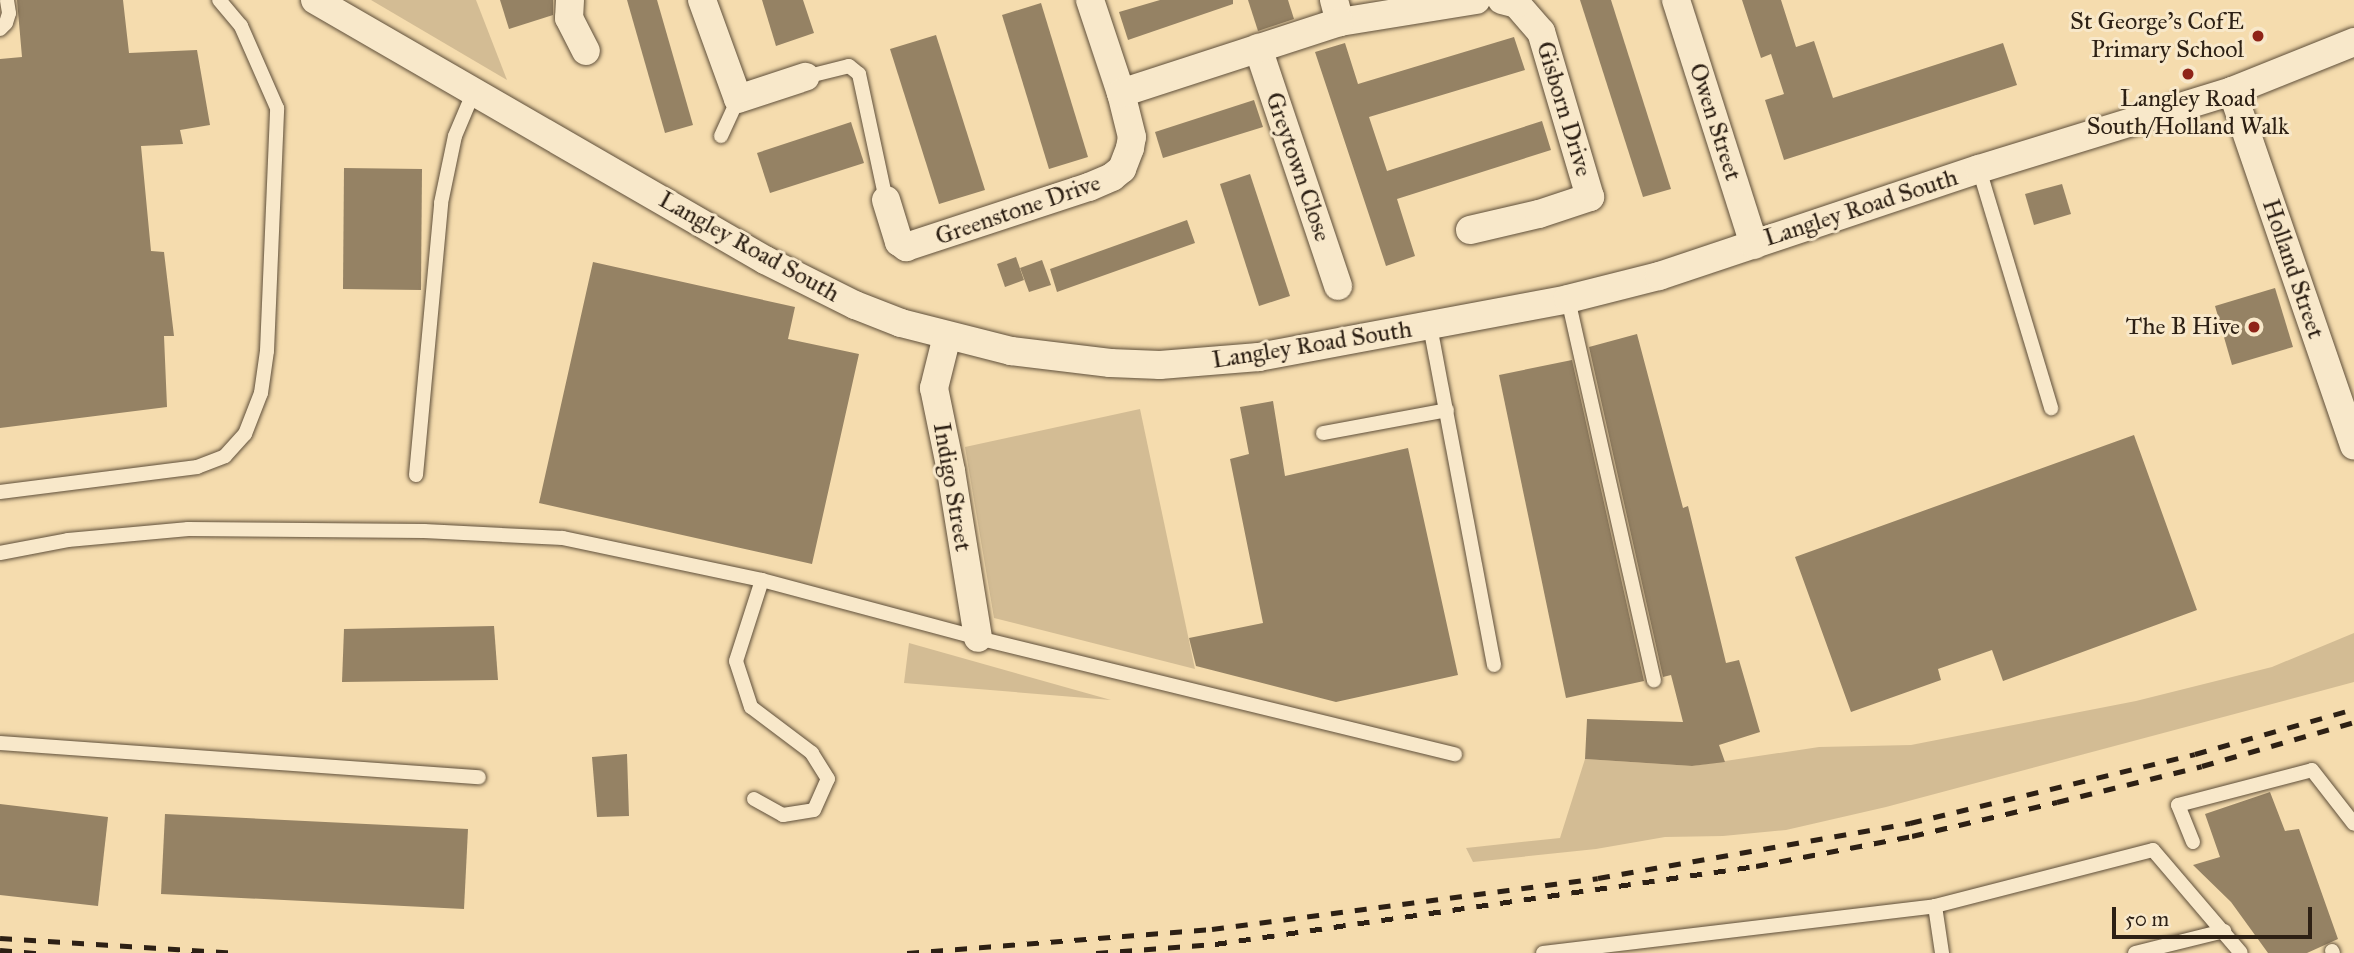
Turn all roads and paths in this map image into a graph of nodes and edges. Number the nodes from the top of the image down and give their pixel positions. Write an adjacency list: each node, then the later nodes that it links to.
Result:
1 (7, 0): 11 (lane)
2 (219, 0): 35 (lane)
3 (315, 0): 17 (street, Langley Road South)
4 (570, 0): 14 (street)
5 (702, 0): 19 (street)
6 (1090, 0): 18 (street)
7 (1476, 0): 10 (street)
8 (1503, 0): 23 (street, Gisborn Drive)
9 (1676, 0): 24 (street, Owen Street)
10 (1337, 11): 13 (street)
11 (0, 29)
12 (2354, 42): 16 (street, Langley Road South)
13 (1258, 48): 18 (street); 25 (street, Greytown Close)
14 (586, 51)
15 (805, 78): 19 (street); 22 (lane)
16 (2232, 90): 21 (street, Langley Road South); 31 (street, Holland Street)
17 (474, 91): 28 (street, Langley Road South); 34 (lane)
18 (1121, 93): 22 (street, Greenstone Drive)
19 (738, 99): 20 (lane)
20 (721, 136)
21 (1979, 169): 24 (street, Langley Road South); 29 (lane)
22 (886, 200)
23 (1470, 230)
24 (1754, 244): 26 (street, Langley Road South)
25 (1338, 286)
26 (1568, 299): 27 (street, Langley Road South); 40 (lane)
27 (1430, 326): 28 (street, Langley Road South); 30 (lane)
28 (947, 336): 38 (street, Indigo Street)
29 (2050, 408)
30 (1447, 410): 32 (lane); 39 (lane)
31 (2348, 413): 33 (street, Holland Street)
32 (1323, 433)
33 (2354, 446)
34 (416, 475)
35 (0, 492)
36 (0, 553): 37 (lane)
37 (762, 580): 38 (lane); 44 (lane)
38 (978, 638): 42 (lane)
39 (1494, 665)
40 (1654, 681)
41 (0, 743): 43 (lane)
42 (1455, 754)
43 (479, 777)
44 (754, 799)
45 (2354, 824): 46 (lane)
46 (2193, 842)
47 (1935, 906): 48 (lane); 49 (lane); 50 (lane)
48 (2224, 931): 51 (lane); 52 (lane)
49 (1543, 953)
50 (1942, 953)
51 (2135, 953)
52 (2241, 953)

